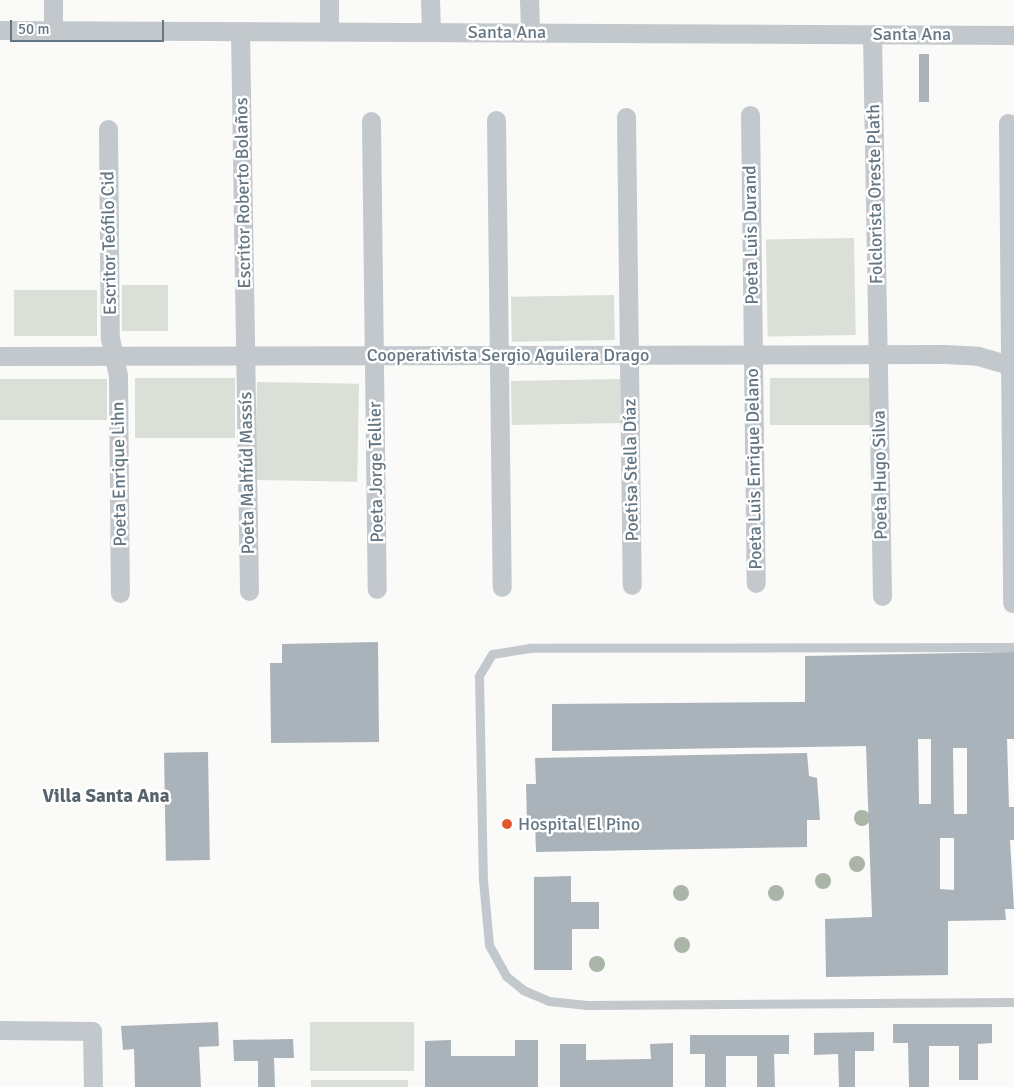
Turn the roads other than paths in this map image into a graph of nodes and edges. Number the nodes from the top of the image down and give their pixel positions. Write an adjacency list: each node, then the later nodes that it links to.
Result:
1 (53, 0): 6 (street)
2 (328, 0): 8 (street)
3 (430, 0): 9 (street)
4 (529, 0): 10 (street)
5 (0, 30): 6 (street, Santa Ana)
6 (54, 30): 7 (street, Santa Ana)
7 (240, 31): 8 (street, Santa Ana); 25 (street, Escritor Roberto Bolaños)
8 (329, 31): 9 (street, Santa Ana)
9 (431, 32): 10 (street, Santa Ana)
10 (530, 32): 11 (street, Santa Ana)
11 (872, 34): 12 (street, Santa Ana); 19 (street, Folclorista Oreste Plath)
12 (1014, 34)
13 (750, 115): 22 (street, Poeta Luis Durand)
14 (626, 117): 21 (street, Poetisa Stella Díaz)
15 (496, 120): 20 (street)
16 (370, 121): 26 (street, Poeta Jorge Tellier)
17 (1008, 123): 27 (street)
18 (108, 129): 24 (street, Escritor Teófilo Cid)
19 (878, 354): 22 (street, Cooperativista Sergio Aguilera Drago); 27 (street, Cooperativista Sergio Aguilera Drago); 34 (street, Poeta Hugo Silva)
20 (500, 355): 21 (street, Cooperativista Sergio Aguilera Drago); 26 (street, Cooperativista Sergio Aguilera Drago); 30 (street)
21 (630, 355): 22 (street, Cooperativista Sergio Aguilera Drago); 29 (street, Poetisa Stella Díaz)
22 (753, 355): 28 (street, Poeta Luis Enrique Delano)
23 (0, 356): 24 (street, Cooperativista Sergio Aguilera Drago)
24 (114, 356): 25 (street, Cooperativista Sergio Aguilera Drago); 33 (street, Poeta Enrique Lihn)
25 (245, 356): 26 (street, Cooperativista Sergio Aguilera Drago); 32 (street, Poeta Mahfúd Massís)
26 (374, 356): 31 (street, Poeta Jorge Tellier)
27 (1012, 365): 35 (street)
28 (756, 583)
29 (632, 585)
30 (502, 587)
31 (377, 589)
32 (249, 591)
33 (120, 593)
34 (882, 596)
35 (1012, 603)
36 (1014, 647): 37 (lane)
37 (1014, 1002)
38 (0, 1030): 39 (street)
39 (93, 1087)

